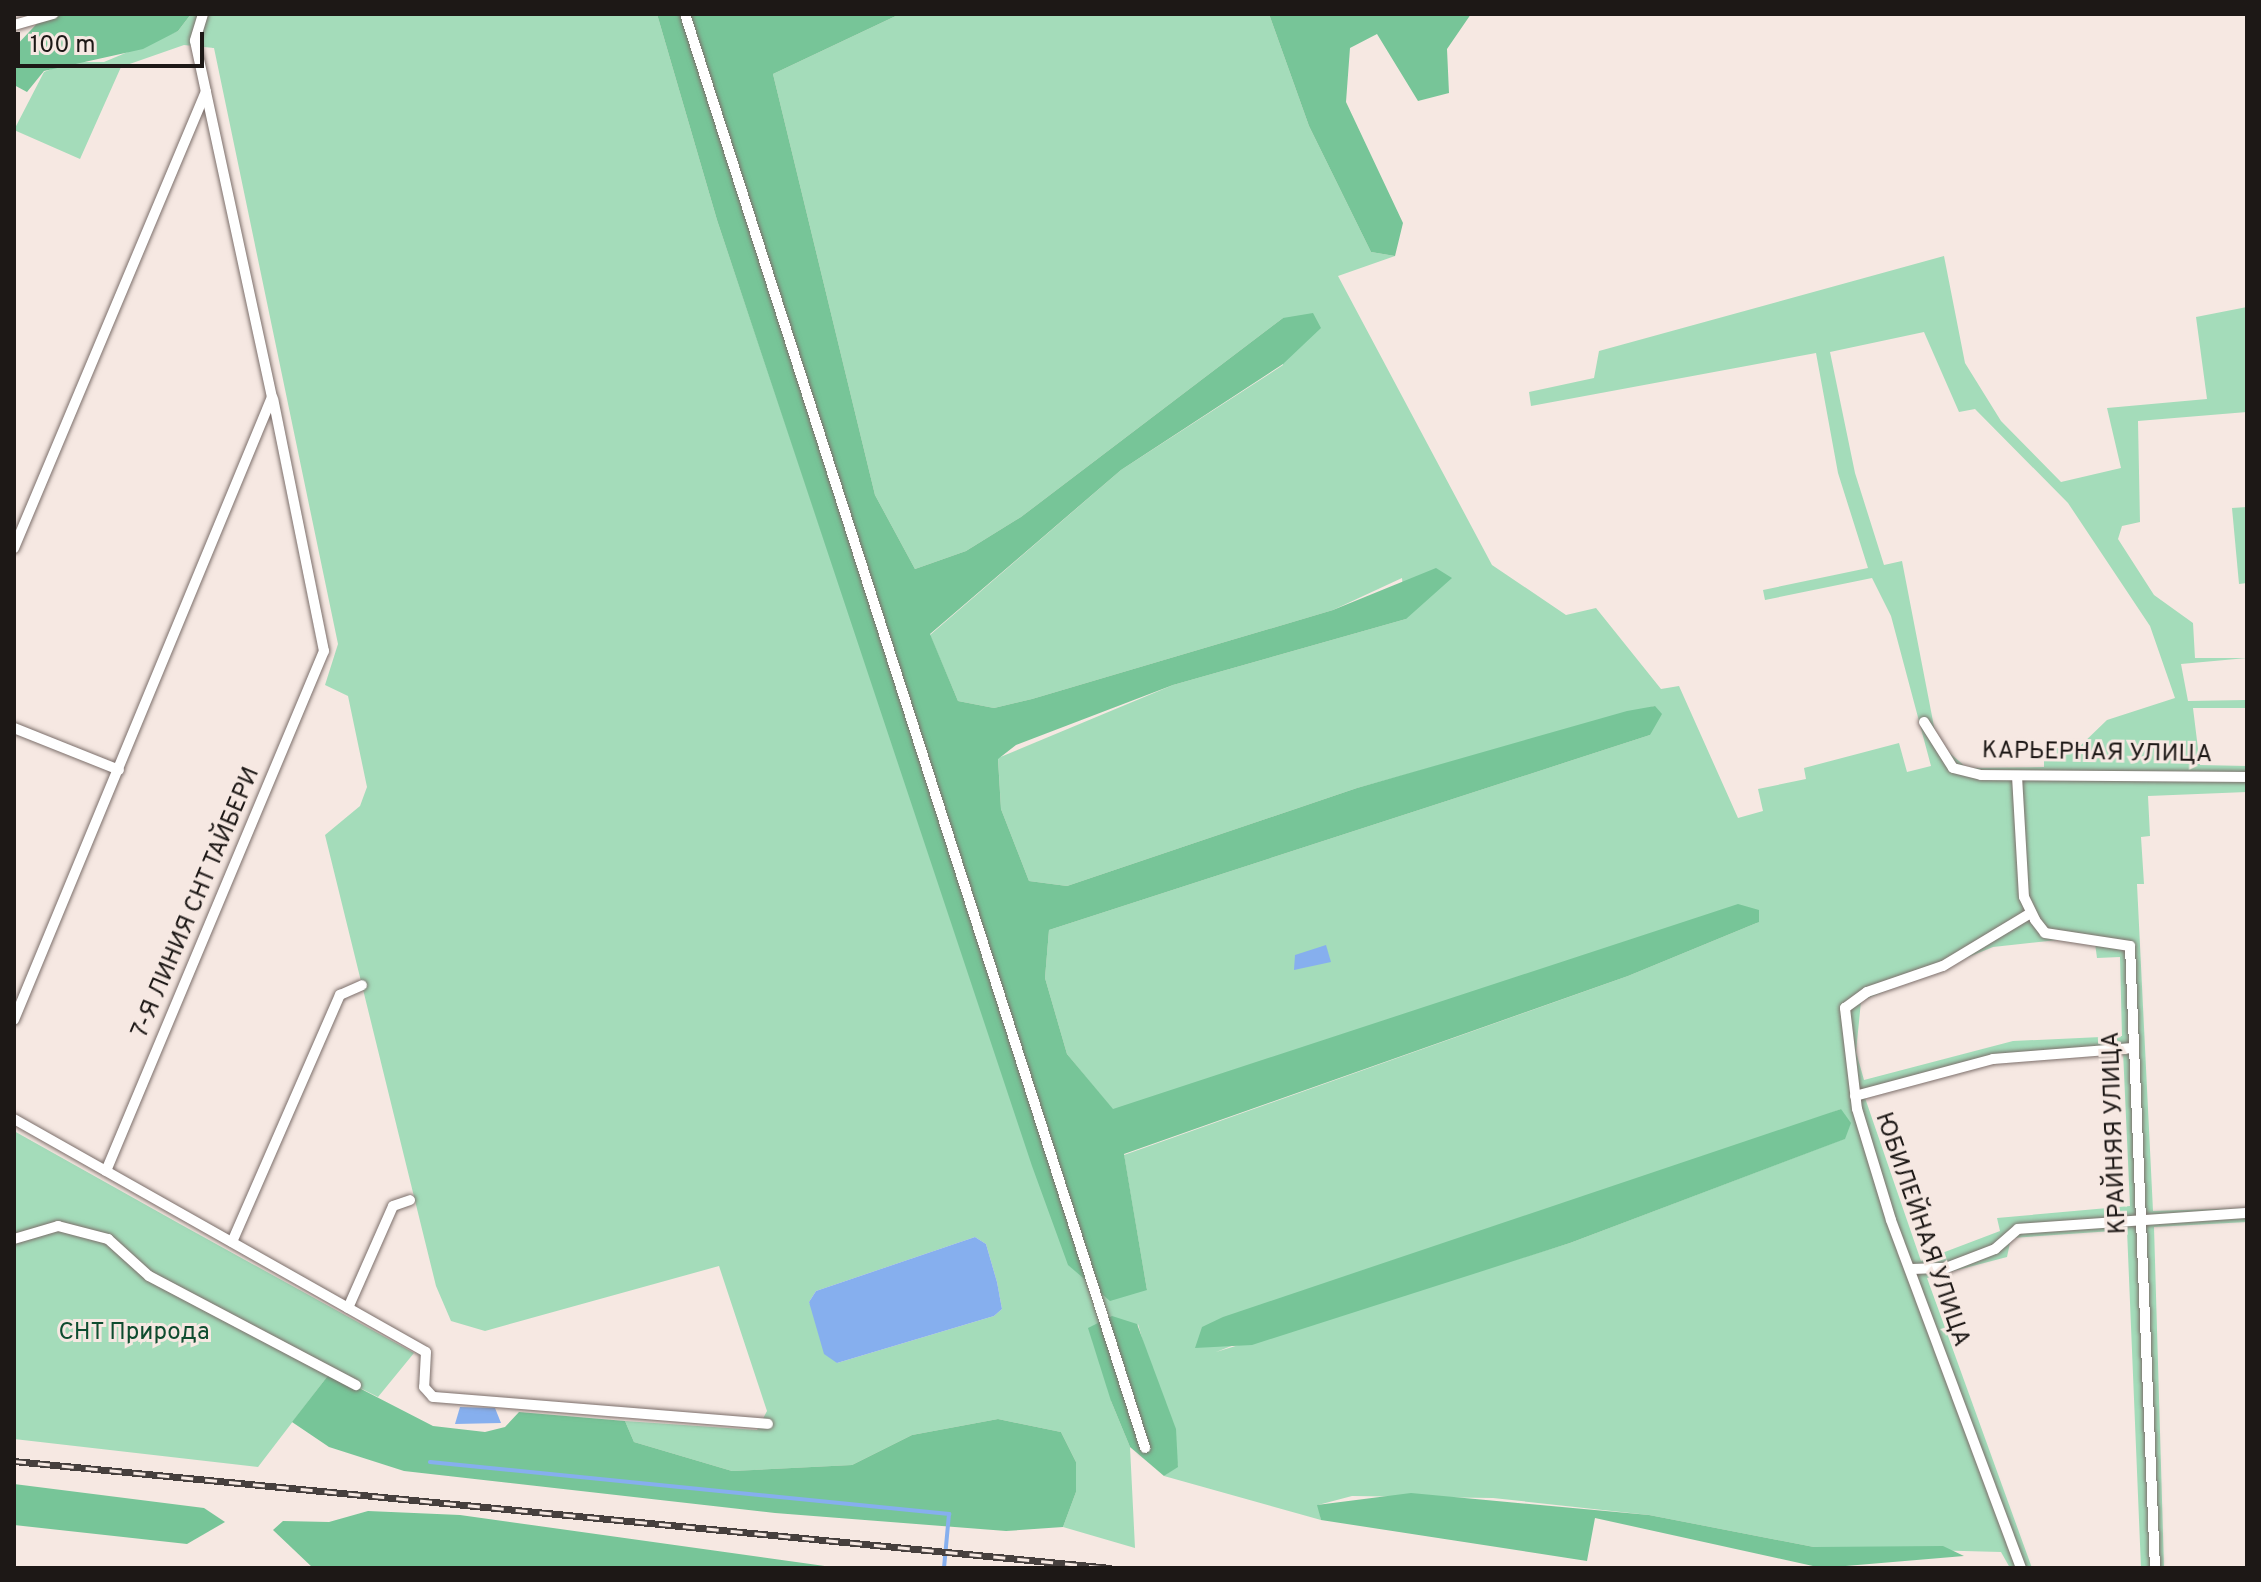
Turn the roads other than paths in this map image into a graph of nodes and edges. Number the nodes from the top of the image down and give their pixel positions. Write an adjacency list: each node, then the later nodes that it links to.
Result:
1 (53, 14): 4 (street)
2 (203, 14): 5 (street)
3 (685, 14): 29 (street)
4 (14, 25)
5 (206, 92): 6 (street); 7 (street)
6 (272, 397): 10 (street); 19 (street, 7-Я ЛИНИЯ СНТ ТАЙБЕРИ)
7 (14, 548)
8 (1924, 722): 11 (street, КАРЬЕРНАЯ УЛИЦА)
9 (14, 728): 10 (street)
10 (119, 770): 15 (street)
11 (2017, 776): 12 (street, КАРЬЕРНАЯ УЛИЦА); 13 (street)
12 (2247, 777)
13 (2031, 913): 16 (street, КРАЙНЯЯ УЛИЦА); 17 (street, ЮБИЛЕЙНАЯ УЛИЦА)
14 (362, 985): 24 (street)
15 (14, 1020)
16 (2133, 1048): 17 (street); 22 (street, КРАЙНЯЯ УЛИЦА)
17 (1855, 1096): 25 (street, ЮБИЛЕЙНАЯ УЛИЦА)
18 (14, 1119): 19 (street)
19 (106, 1171): 24 (street)
20 (410, 1200): 26 (street)
21 (2247, 1213): 22 (street)
22 (2139, 1218): 25 (street); 31 (street, КРАЙНЯЯ УЛИЦА)
23 (14, 1239): 27 (street)
24 (232, 1242): 26 (street)
25 (1912, 1269): 30 (street, ЮБИЛЕЙНАЯ УЛИЦА)
26 (348, 1308): 28 (street)
27 (356, 1385)
28 (768, 1424)
29 (1145, 1448)
30 (2021, 1568)
31 (2155, 1568)

